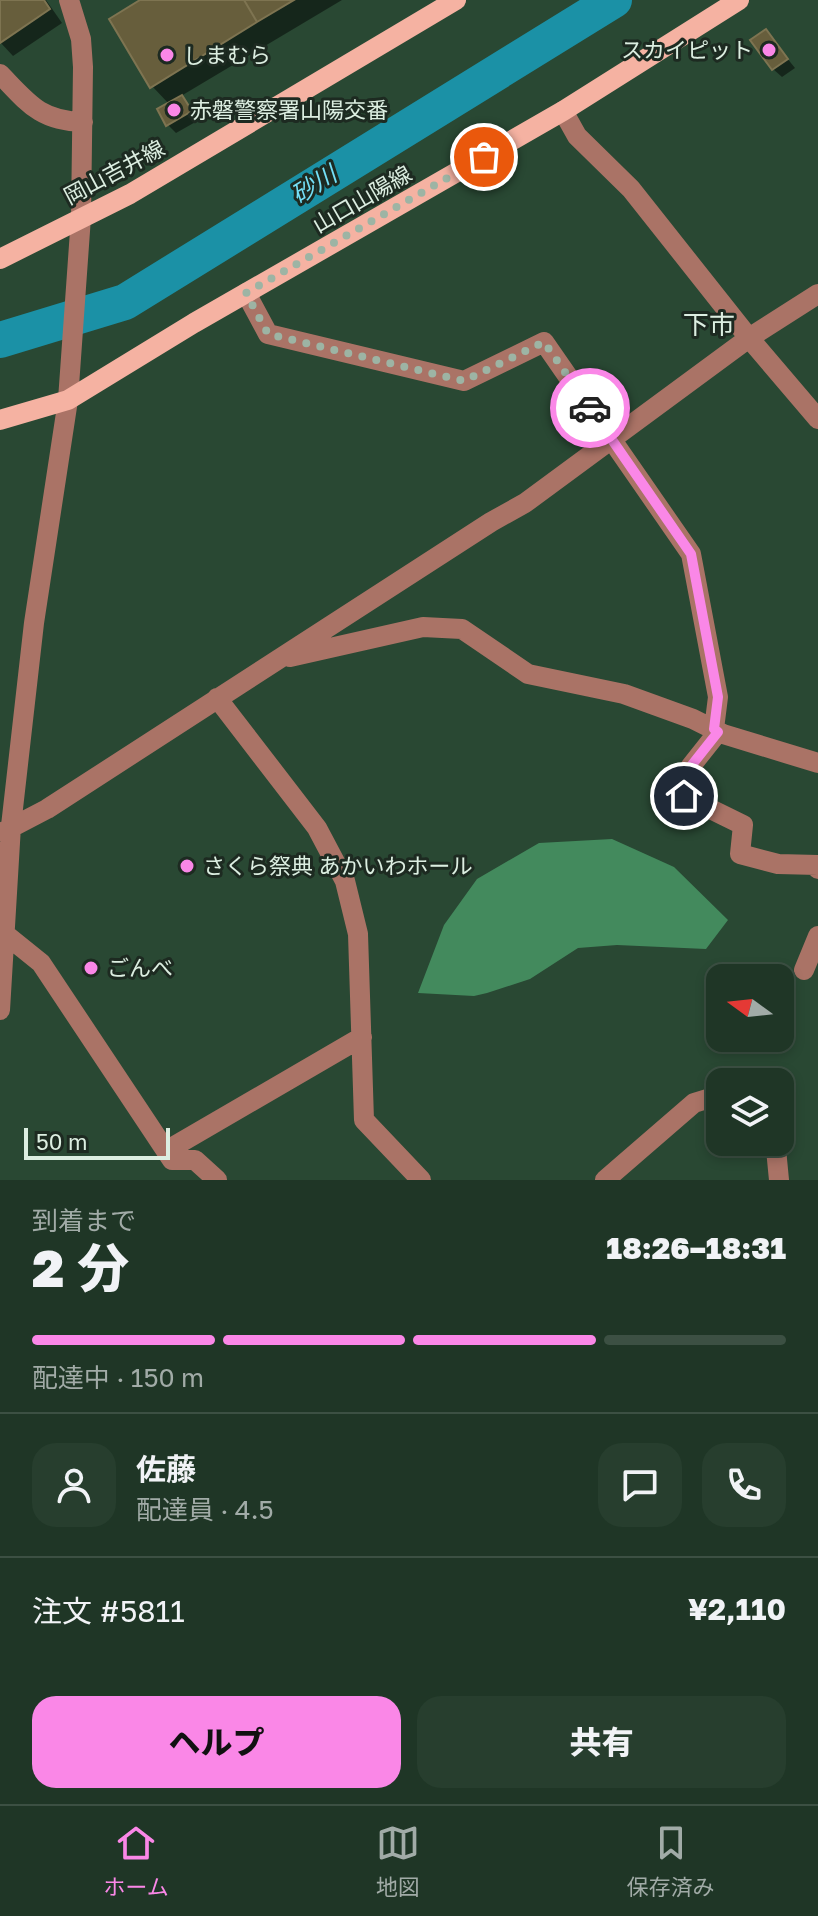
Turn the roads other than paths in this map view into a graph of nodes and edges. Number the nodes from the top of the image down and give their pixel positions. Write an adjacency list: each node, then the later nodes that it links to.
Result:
1 (69, 0): 6 (street)
2 (456, 0): 7 (main road, 岡山吉井線)
3 (739, 0): 5 (main road, 山口山陽線)
4 (0, 74): 6 (street)
5 (563, 111): 9 (main road, 山口山陽線); 11 (street)
6 (83, 122): 7 (street)
7 (81, 217): 8 (main road, 岡山吉井線); 12 (street)
8 (0, 259)
9 (246, 293): 12 (main road, 山口山陽線); 15 (street)
10 (818, 294): 11 (street)
11 (749, 338): 13 (street); 15 (street)
12 (68, 390): 14 (main road, 山口山陽線); 20 (street)
13 (818, 419)
14 (0, 420)
15 (612, 438): 16 (street); 18 (street)
16 (274, 661): 17 (street); 18 (street)
17 (217, 698): 20 (street); 26 (street)
18 (716, 730): 19 (street); 21 (street)
19 (818, 763)
20 (6, 830): 22 (street)
21 (818, 869)
22 (5, 934): 25 (street); 28 (street)
23 (818, 936): 24 (street)
24 (804, 970)
25 (0, 1010)
26 (362, 1037): 28 (street); 31 (street)
27 (706, 1099): 32 (street)
28 (166, 1151): 30 (street)
29 (777, 1156): 33 (street)
30 (217, 1180)
31 (421, 1180)
32 (605, 1180)
33 (779, 1180)

